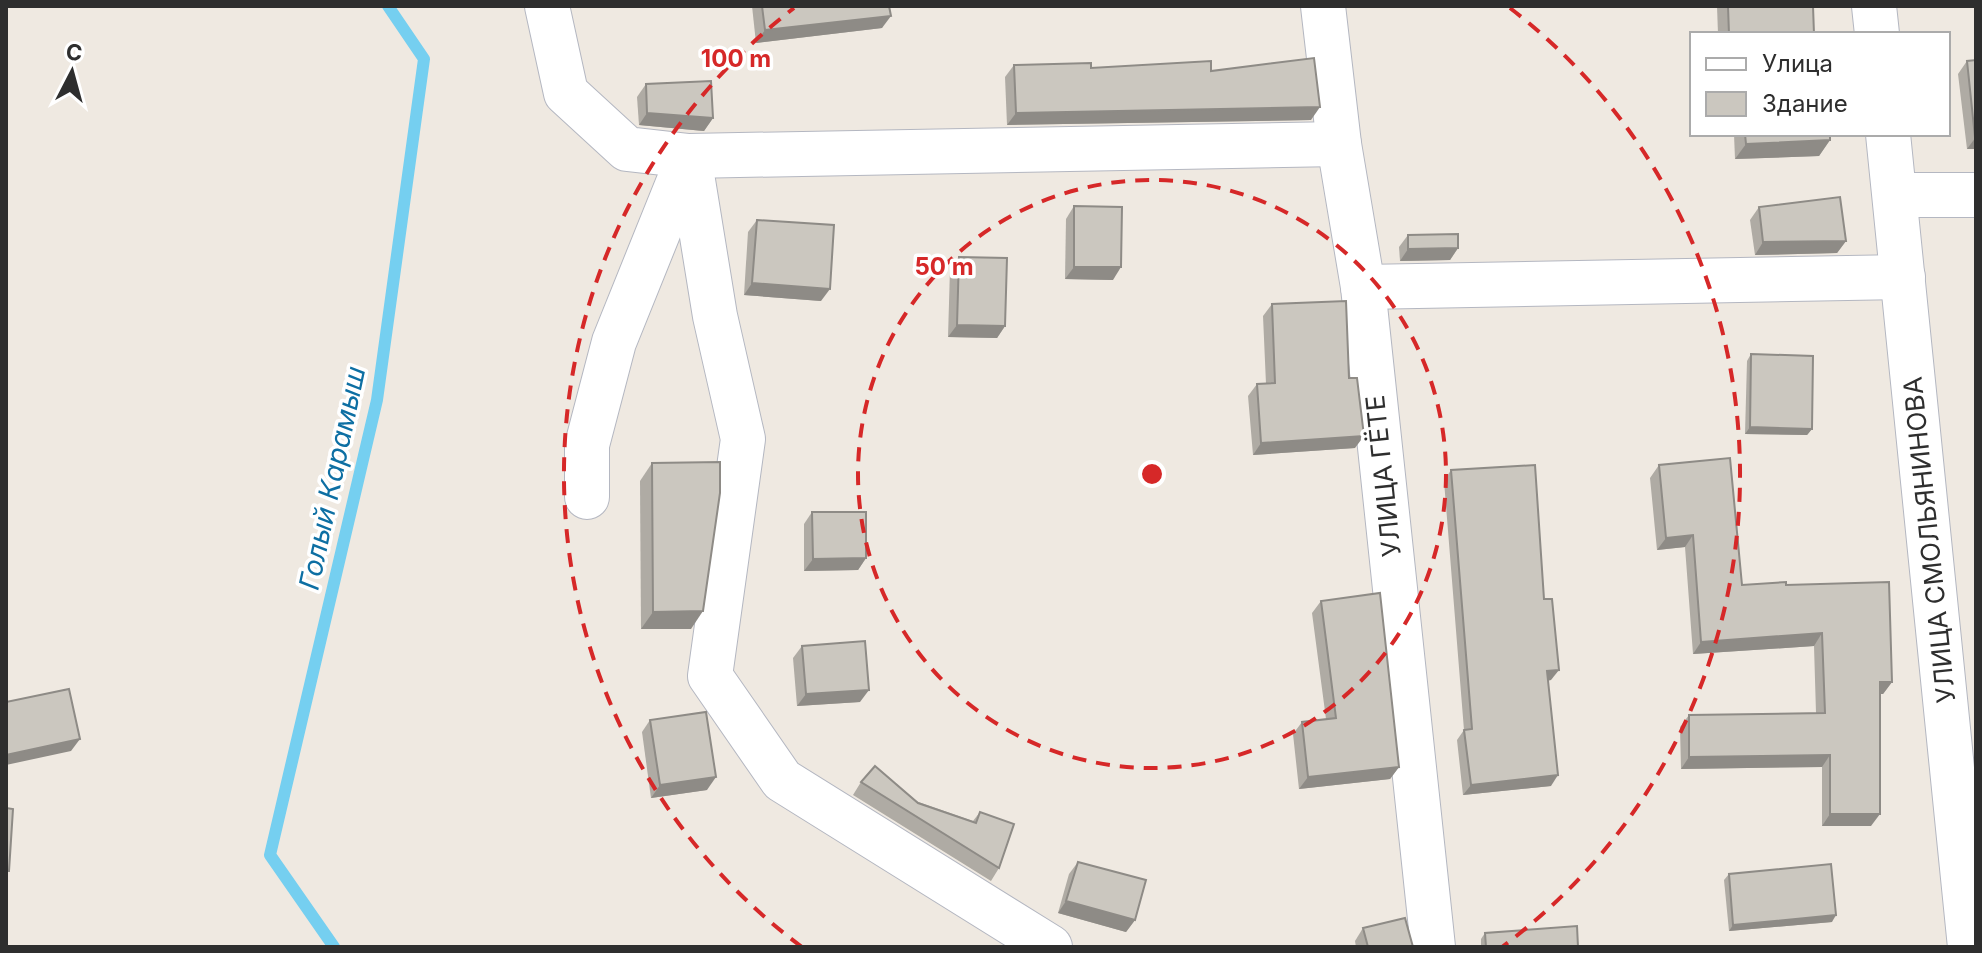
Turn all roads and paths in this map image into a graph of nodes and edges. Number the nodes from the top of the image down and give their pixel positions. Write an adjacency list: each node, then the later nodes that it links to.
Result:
1 (547, 6): 7 (street)
2 (1323, 6): 6 (street, УЛИЦА ГЁТЕ)
3 (1874, 6): 4 (street)
4 (1877, 32)
5 (1888, 136): 8 (street, УЛИЦА СМОЛЬЯНИНОВА)
6 (1339, 144): 7 (street); 11 (street, УЛИЦА ГЁТЕ)
7 (689, 156): 12 (street); 13 (street)
8 (1895, 195): 9 (street); 10 (street, УЛИЦА СМОЛЬЯНИНОВА)
9 (1976, 195)
10 (1903, 277): 11 (street); 15 (street, УЛИЦА СМОЛЬЯНИНОВА)
11 (1363, 287): 14 (street, УЛИЦА ГЁТЕ)
12 (587, 497)
13 (1050, 947)
14 (1433, 947)
15 (1970, 947)

